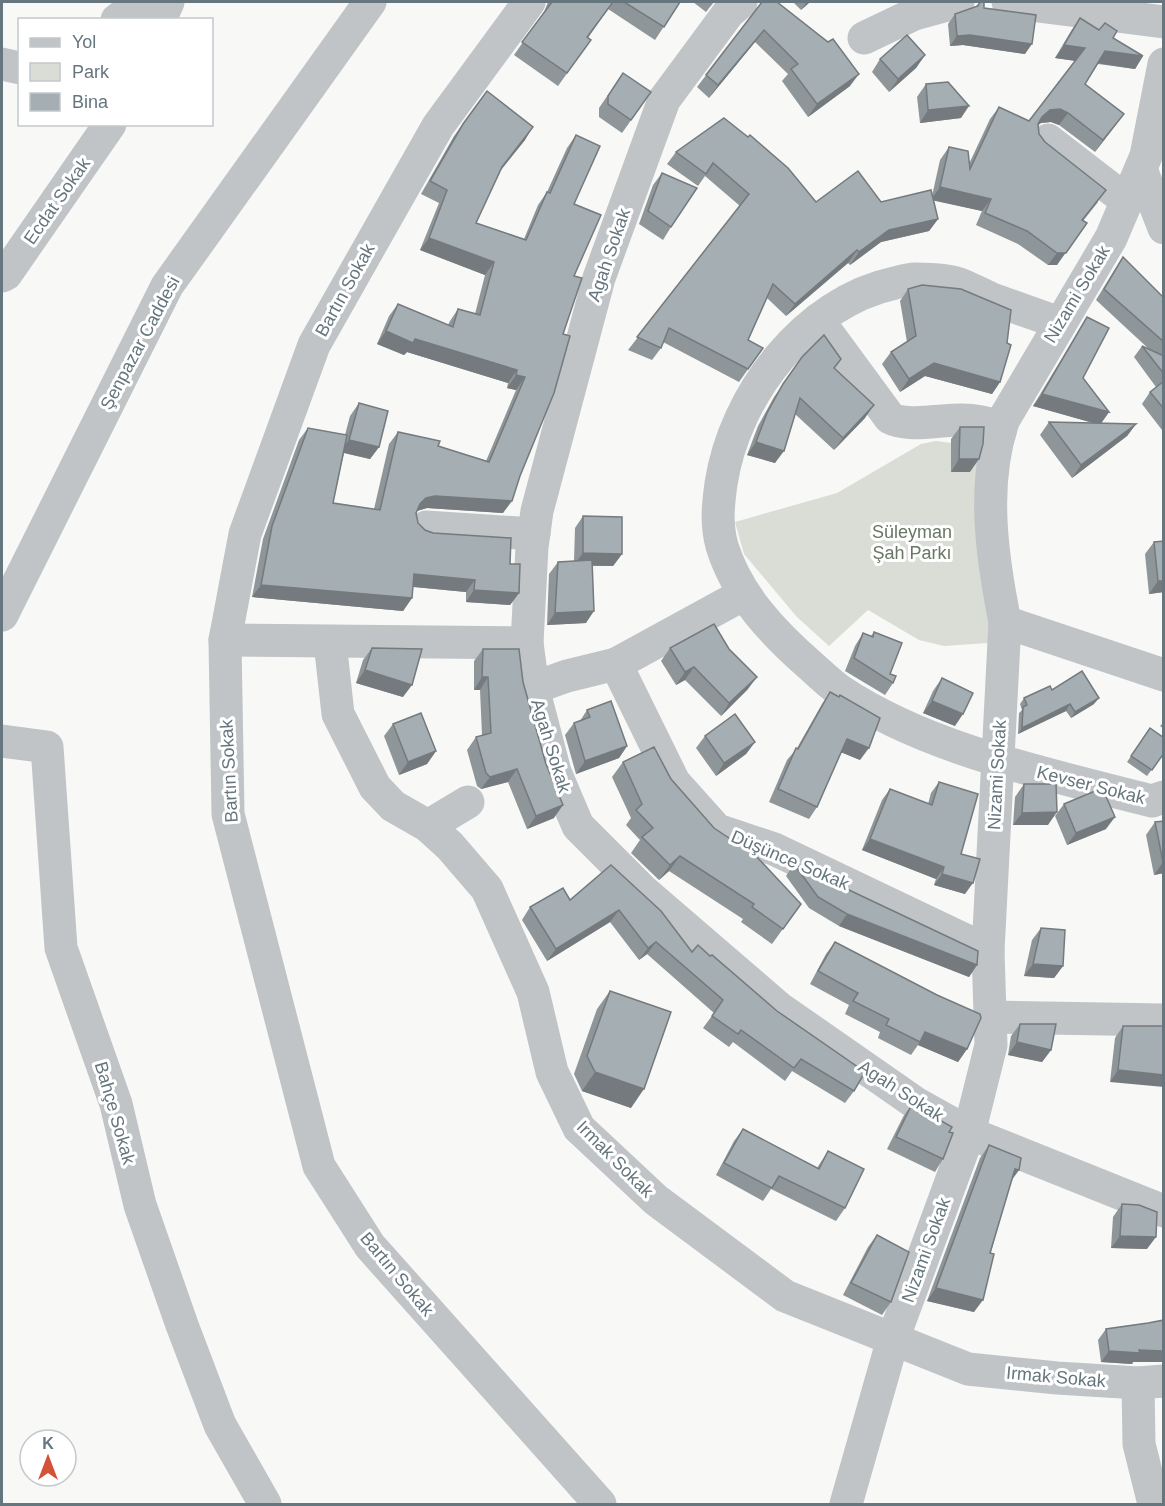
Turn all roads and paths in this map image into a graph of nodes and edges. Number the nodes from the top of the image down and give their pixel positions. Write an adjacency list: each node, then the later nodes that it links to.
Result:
1 (141, 2): 8 (street)
2 (168, 2): 9 (street)
3 (370, 2): 27 (street, Şenpazar Caddesi)
4 (529, 2): 29 (street, Bartın Sokak)
5 (741, 2): 25 (street, Agah Sokak)
6 (958, 2): 11 (street)
7 (1008, 2): 10 (street)
8 (120, 18)
9 (161, 18)
10 (1164, 22)
11 (864, 38)
12 (2, 64): 14 (street)
13 (1164, 64): 17 (street, Nizami Sokak)
14 (18, 68)
15 (109, 126): 20 (street, Ecdat Sokak)
16 (1048, 140): 18 (street)
17 (1141, 169): 18 (street, Nizami Sokak); 19 (street)
18 (1127, 201): 22 (street, Nizami Sokak)
19 (1164, 228)
20 (3, 277)
21 (818, 320): 22 (street, Kevser Sokak); 23 (street); 26 (street, Kevser Sokak)
22 (1059, 322): 23 (street, Nizami Sokak)
23 (1000, 427): 28 (street, Nizami Sokak)
24 (426, 526): 25 (street)
25 (534, 534): 31 (street, Agah Sokak)
26 (744, 594): 32 (street); 36 (street, Kevser Sokak)
27 (2, 615)
28 (1005, 622): 33 (street); 36 (street, Nizami Sokak)
29 (225, 640): 30 (street); 48 (street, Bartın Sokak)
30 (330, 642): 31 (street); 39 (street, Irmak Sokak)
31 (527, 644): 34 (street, Agah Sokak)
32 (616, 663): 34 (street); 40 (street, Düşünce Sokak)
33 (1164, 675)
34 (533, 688): 43 (street, Agah Sokak)
35 (2, 741): 47 (street, Bahçe Sokak)
36 (997, 761): 37 (street, Kevser Sokak); 40 (street, Nizami Sokak)
37 (1164, 797)
38 (468, 802): 39 (street)
39 (428, 826): 45 (street, Irmak Sokak)
40 (988, 951): 41 (street, Nizami Sokak)
41 (991, 1017): 42 (street); 43 (street, Nizami Sokak)
42 (1164, 1020)
43 (969, 1133): 44 (street, Agah Sokak); 45 (street, Nizami Sokak)
44 (1164, 1211)
45 (893, 1339): 46 (street, Irmak Sokak); 49 (street, Nizami Sokak)
46 (1151, 1382): 50 (street)
47 (265, 1504)
48 (600, 1504)
49 (846, 1504)
50 (1154, 1504)

